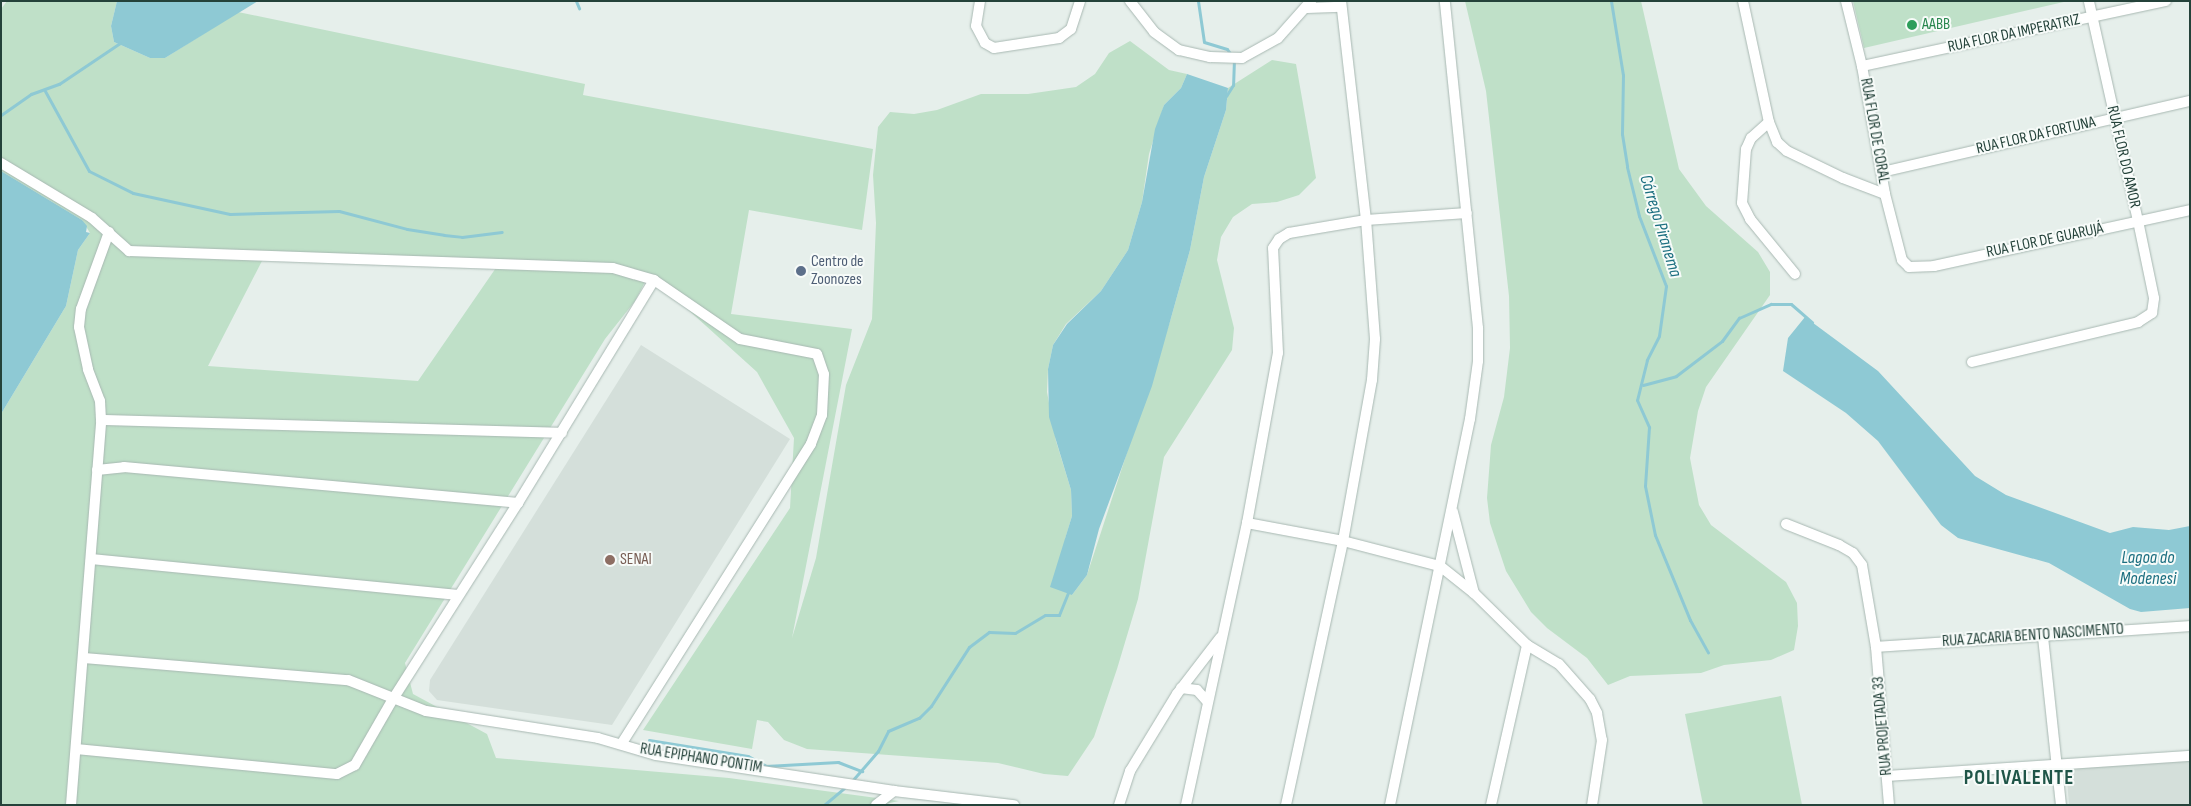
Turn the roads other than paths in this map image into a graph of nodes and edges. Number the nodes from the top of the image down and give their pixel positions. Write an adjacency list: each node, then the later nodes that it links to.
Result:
1 (980, 1): 2 (street)
2 (1080, 1)
3 (1130, 1): 10 (street)
4 (1446, 1): 20 (street)
5 (1743, 1): 15 (street)
6 (1846, 1): 12 (street, RUA FLOR DE CORAL)
7 (2089, 1): 11 (street, RUA FLOR DO AMOR)
8 (2166, 1): 11 (street, RUA FLOR DA IMPERATRIZ)
9 (1341, 4): 10 (street); 21 (street)
10 (1309, 5)
11 (2093, 17): 12 (street, RUA FLOR DA IMPERATRIZ); 14 (street, RUA FLOR DO AMOR)
12 (1862, 66): 17 (street, RUA FLOR DE CORAL)
13 (2190, 101): 14 (street, RUA FLOR DA FORTUNA)
14 (2113, 118): 17 (street, RUA FLOR DA FORTUNA); 22 (street, RUA FLOR DO AMOR)
15 (1769, 122): 18 (street); 25 (street)
16 (1, 163): 23 (street)
17 (1882, 172): 18 (street, RUA FLOR DE CORAL)
18 (1885, 194): 24 (street, RUA FLOR DE CORAL)
19 (2190, 210): 22 (street, RUA FLOR DE GUARUJÁ)
20 (1467, 213): 21 (street); 32 (street)
21 (1366, 220): 33 (street); 35 (street)
22 (2138, 221): 24 (street, RUA FLOR DE GUARUJÁ); 27 (street, RUA FLOR DO AMOR)
23 (109, 232): 26 (street); 28 (street)
24 (1902, 260)
25 (1795, 274)
26 (654, 280): 29 (street); 49 (street)
27 (1972, 362)
28 (102, 420): 29 (street); 30 (street)
29 (562, 433): 31 (street)
30 (96, 470): 31 (street); 36 (street)
31 (518, 503): 39 (street)
32 (1452, 508): 37 (street); 38 (street)
33 (1247, 522): 35 (street); 42 (street)
34 (1786, 524): 44 (street, RUA PROJETADA 33)
35 (1343, 540): 37 (street); 60 (street)
36 (92, 559): 39 (street); 45 (street)
37 (1440, 566): 38 (street); 61 (street)
38 (1474, 593): 43 (street)
39 (458, 595): 47 (street)
40 (2190, 626): 41 (street, RUA ZACARIA BENTO NASCIMENTO)
41 (2043, 637): 44 (street, RUA ZACARIA BENTO NASCIMENTO); 52 (street)
42 (1221, 638): 46 (street); 48 (street)
43 (1527, 645): 62 (street); 63 (street)
44 (1876, 647): 53 (street, RUA PROJETADA 33)
45 (84, 658): 47 (street, RUA EPIPHANO PONTIM); 50 (street)
46 (1181, 688): 48 (street); 58 (street)
47 (393, 699): 49 (street, RUA EPIPHANO PONTIM); 50 (street)
48 (1207, 702): 59 (street)
49 (621, 744): 54 (street, RUA EPIPHANO PONTIM)
50 (76, 749): 55 (street)
51 (2190, 756): 52 (street)
52 (2058, 764): 53 (street); 65 (street)
53 (1888, 776): 64 (street, RUA PROJETADA 33)
54 (894, 791): 56 (street); 57 (street, RUA EPIPHANO PONTIM)
55 (71, 805)
56 (876, 805)
57 (1014, 805)
58 (1119, 805)
59 (1186, 805)
60 (1286, 805)
61 (1390, 805)
62 (1491, 805)
63 (1592, 805)
64 (1889, 805)
65 (2060, 805)

